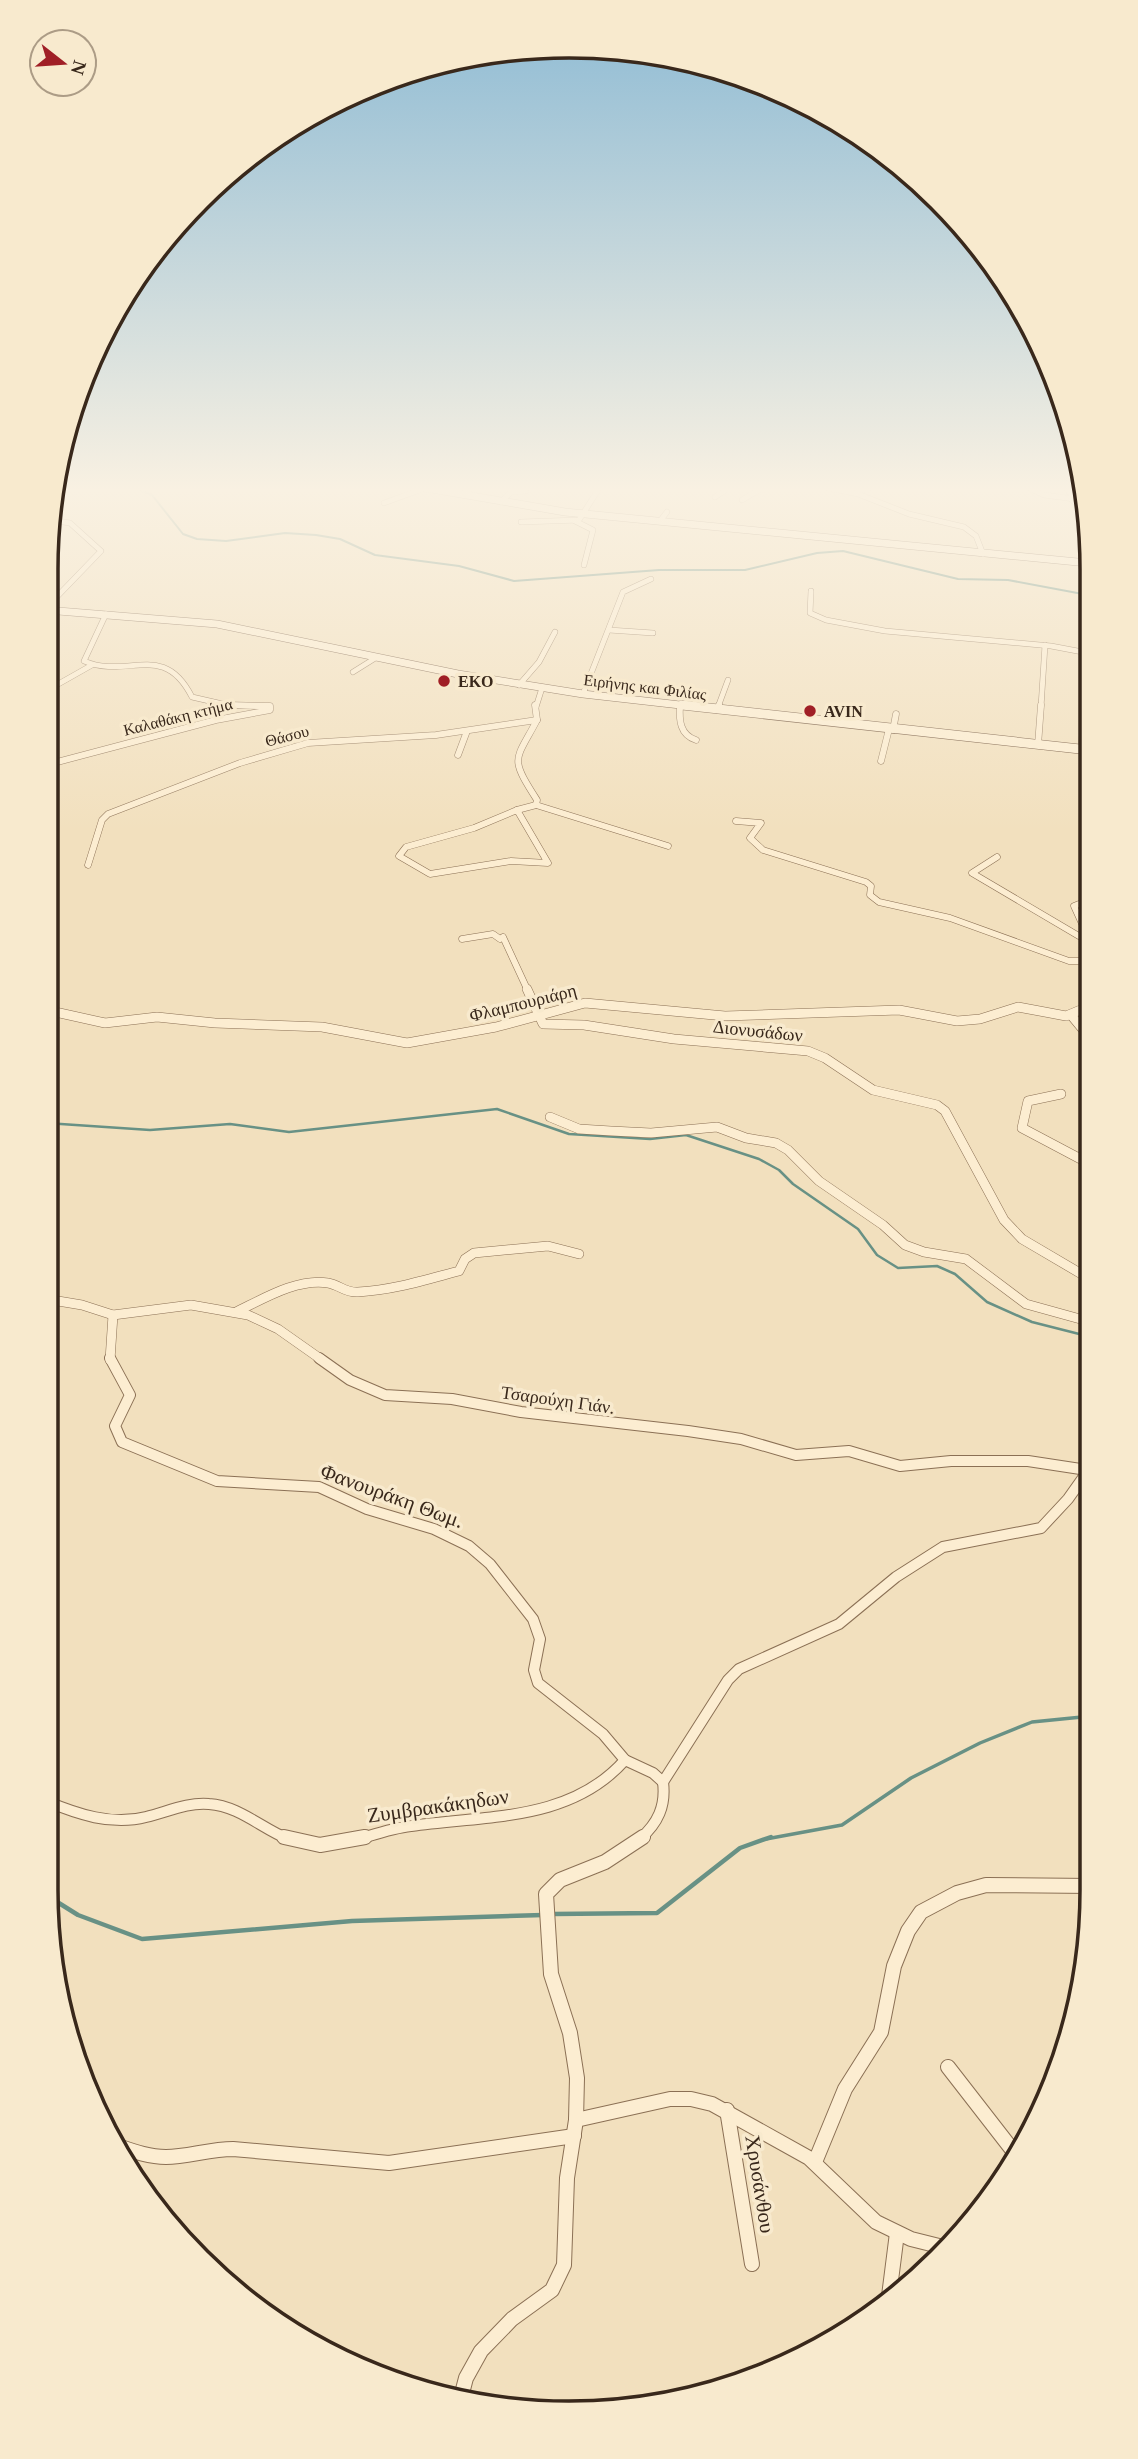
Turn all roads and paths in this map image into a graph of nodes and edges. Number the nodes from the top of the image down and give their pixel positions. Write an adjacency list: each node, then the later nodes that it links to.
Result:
1 (620, 602): 5 (street)
2 (811, 602): 8 (street)
3 (58, 610): 4 (street, Ειρήνης και Φιλίας)
4 (106, 614): 10 (street, Ειρήνης και Φιλίας); 11 (street)
5 (609, 630): 7 (street); 17 (street)
6 (555, 632): 15 (street)
7 (653, 634)
8 (1045, 645): 9 (street); 25 (street)
9 (1080, 652)
10 (377, 657): 12 (street); 15 (street, Ειρήνης και Φιλίας)
11 (92, 665): 14 (street); 29 (street, Καλαθάκη κτήμα)
12 (353, 672)
13 (728, 680): 19 (street)
14 (58, 684)
15 (519, 685): 16 (street, Ειρήνης και Φιλίας)
16 (541, 688): 17 (street, Ειρήνης και Φιλίας); 21 (street)
17 (583, 694): 18 (street, Ειρήνης και Φιλίας)
18 (680, 706): 19 (street, Ειρήνης και Φιλίας); 24 (street)
19 (717, 710): 22 (street, Ειρήνης και Φιλίας)
20 (896, 714): 22 (street)
21 (537, 720): 23 (street, Θάσου); 30 (street)
22 (891, 729): 25 (street, Ειρήνης και Φιλίας); 28 (street)
23 (467, 731): 27 (street); 35 (street, Θάσου)
24 (696, 740)
25 (1038, 745): 26 (street, Ειρήνης και Φιλίας)
26 (1080, 749)
27 (458, 755)
28 (881, 761)
29 (58, 762)
30 (536, 805): 31 (street); 33 (street)
31 (517, 810): 31 (street)
32 (736, 821): 40 (street)
33 (668, 846)
34 (997, 857): 38 (street)
35 (88, 865)
36 (1080, 904): 37 (street)
37 (1080, 920)
38 (1080, 936)
39 (462, 939): 44 (street)
40 (1080, 961)
41 (1080, 1011): 43 (street)
42 (58, 1013): 44 (street, Φλαμπουριάρη)
43 (1071, 1015): 44 (street, Φλαμπουριάρη); 45 (street)
44 (537, 1016): 50 (street, Διονυσάδων)
45 (1080, 1026)
46 (1062, 1094): 48 (street)
47 (550, 1117): 54 (street)
48 (1080, 1159)
49 (579, 1254): 52 (street)
50 (1080, 1273)
51 (58, 1301): 53 (street, Τσαρούχη Γιάν.)
52 (236, 1312): 53 (street, Τσαρούχη Γιάν.); 55 (street, Τσαρούχη Γιάν.)
53 (113, 1315): 57 (street, Φανουράκη Θωμ.)
54 (1080, 1319)
55 (1080, 1467)
56 (1080, 1481): 58 (street)
57 (625, 1759): 58 (street, Φανουράκη Θωμ.); 59 (street, Ζυμβρακάκηδων)
58 (663, 1782): 63 (street)
59 (58, 1805)
60 (1080, 1886): 66 (street)
61 (948, 2067): 64 (street)
62 (727, 2110): 63 (street); 66 (street); 69 (street, Χρυσάνθου)
63 (575, 2128): 65 (street); 71 (street)
64 (1011, 2148)
65 (128, 2149)
66 (815, 2162): 67 (street)
67 (897, 2233): 68 (street); 70 (street)
68 (937, 2245)
69 (752, 2264)
70 (890, 2287)
71 (464, 2390)

